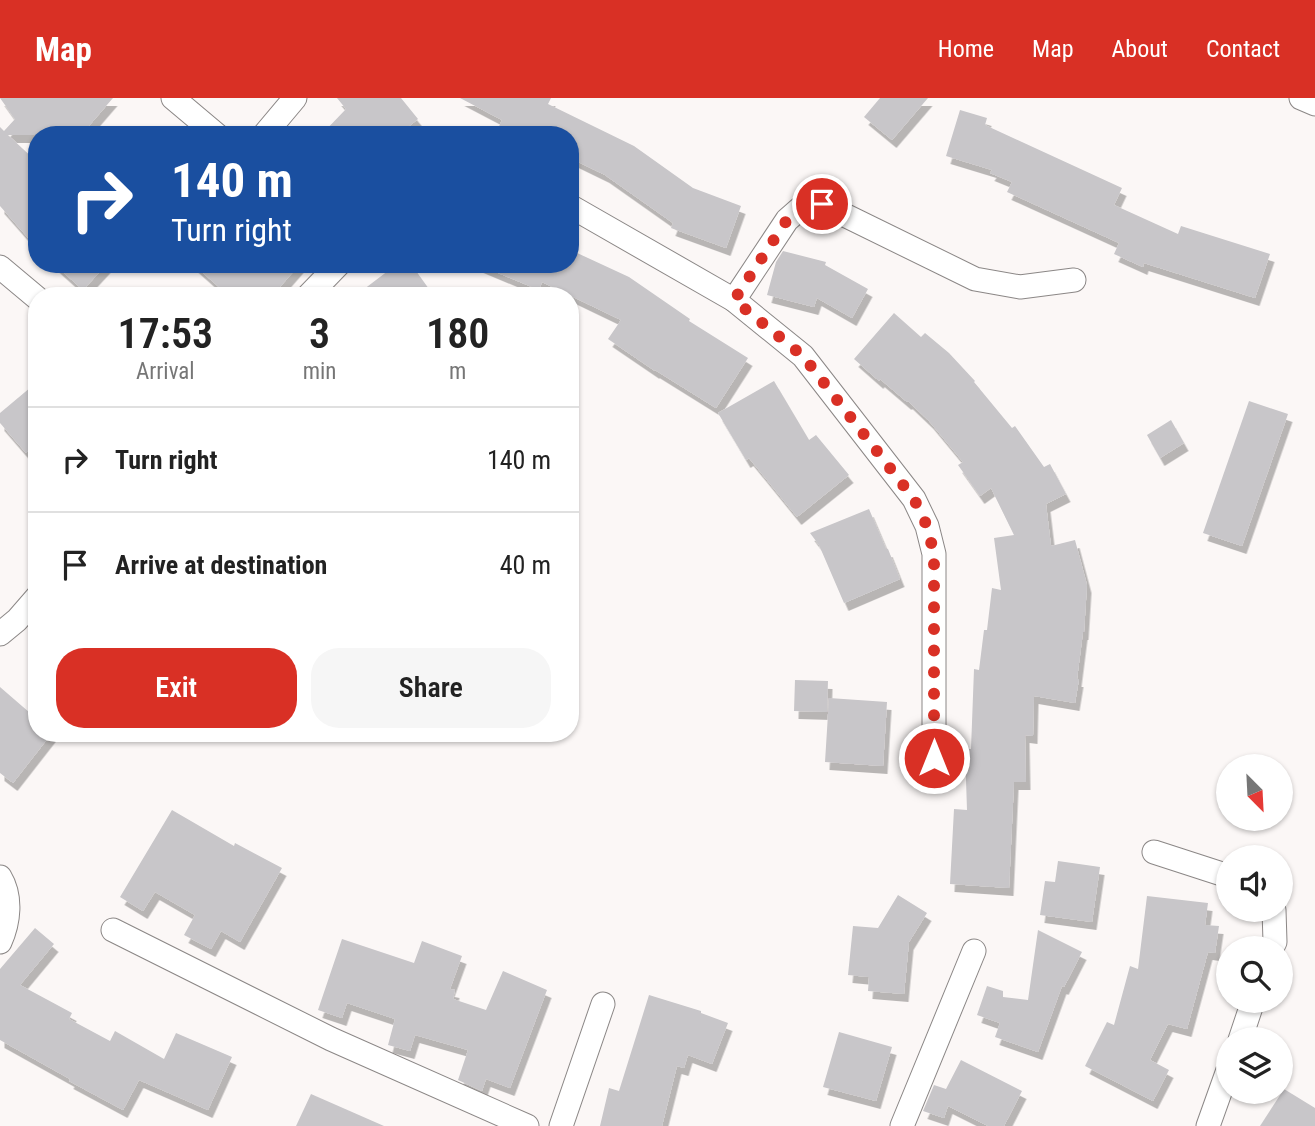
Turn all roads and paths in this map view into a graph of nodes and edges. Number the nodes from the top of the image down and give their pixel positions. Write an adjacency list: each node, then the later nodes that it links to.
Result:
1 (173, 98): 5 (street)
2 (295, 98): 6 (street)
3 (1301, 98): 4 (street)
4 (1315, 104)
5 (206, 126)
6 (272, 126)
7 (579, 211): 13 (street)
8 (0, 267): 12 (street)
9 (330, 273): 11 (street)
10 (1074, 279): 13 (street)
11 (317, 287)
12 (28, 290)
13 (734, 300): 16 (street)
14 (28, 607): 15 (street)
15 (0, 634)
16 (934, 758)
17 (1153, 852): 18 (street)
18 (1216, 872)
19 (0, 877): 21 (street)
20 (113, 930): 25 (street)
21 (0, 942)
22 (974, 951): 27 (street)
23 (603, 1004): 26 (street)
24 (1216, 1104): 28 (street)
25 (527, 1126)
26 (561, 1126)
27 (902, 1126)
28 (1208, 1126)

